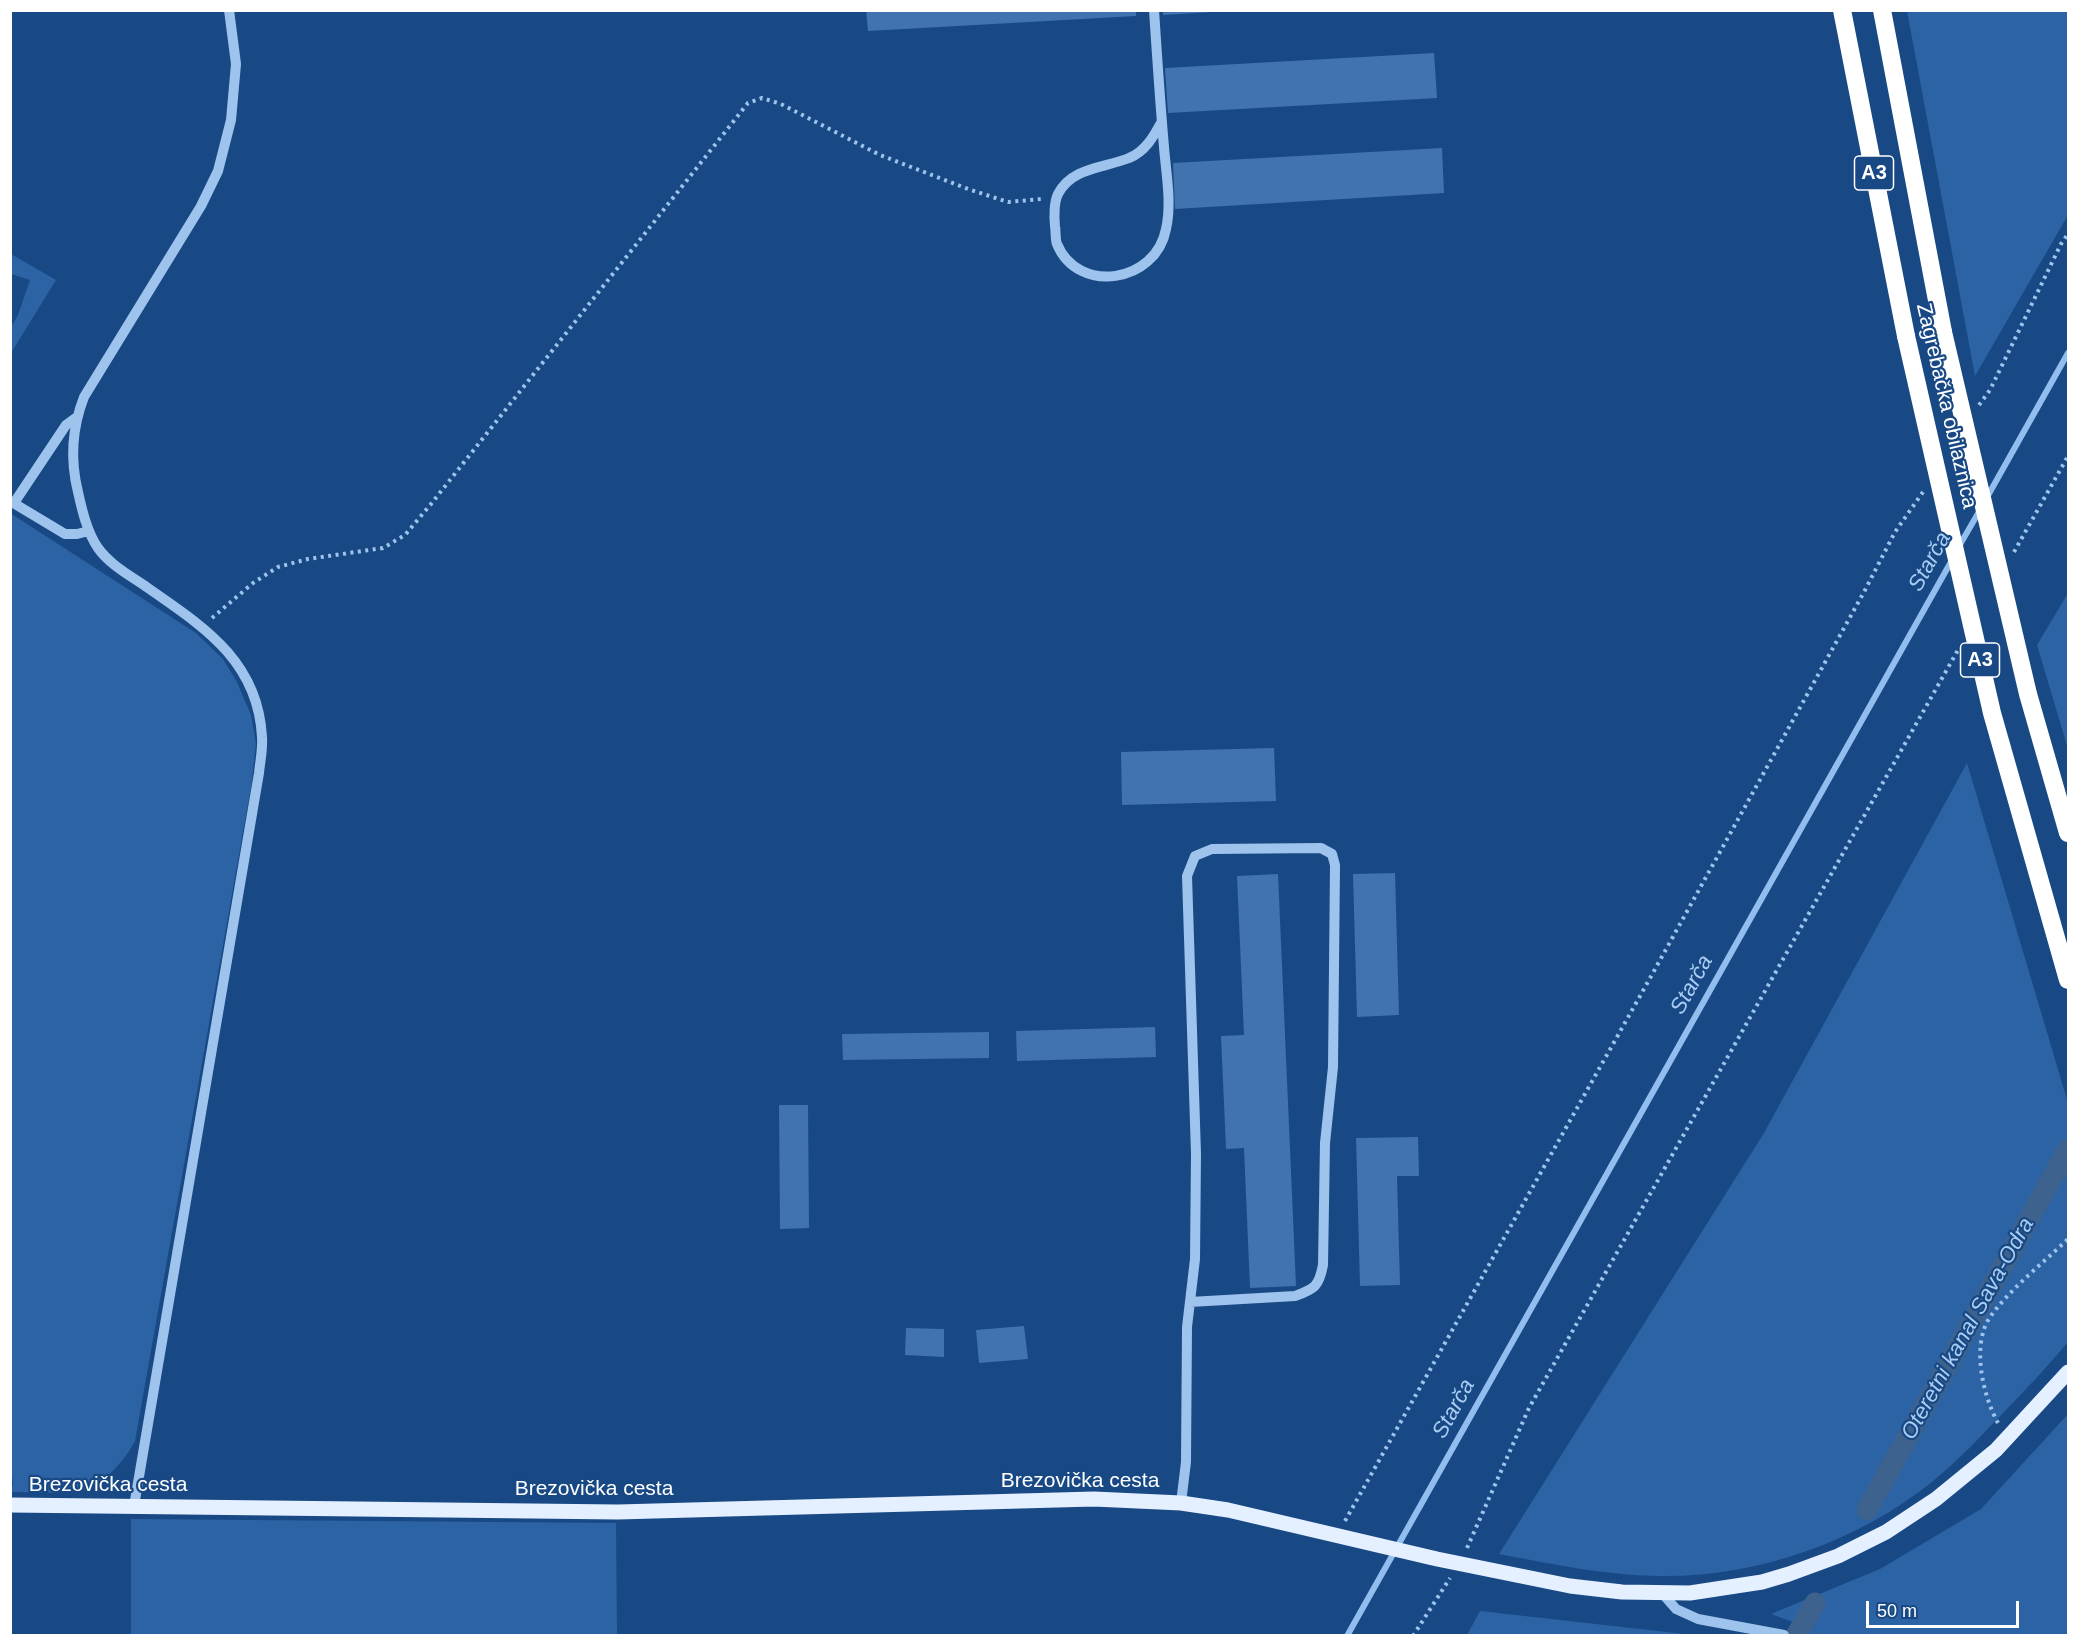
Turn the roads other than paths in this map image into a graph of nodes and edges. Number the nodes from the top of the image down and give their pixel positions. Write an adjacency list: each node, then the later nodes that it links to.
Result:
1 (229, 10): 6 (street)
2 (1154, 10): 5 (street)
3 (1842, 10): 10 (highway, Zagrebačka obilaznica / A3, bridge)
4 (1882, 10): 9 (highway, Zagrebačka obilaznica / A3, bridge)
5 (1162, 122): 5 (street)
6 (77, 417): 7 (street); 8 (street)
7 (12, 502): 8 (street)
8 (89, 531): 15 (street)
9 (2068, 833)
10 (2068, 980)
11 (1190, 1302): 11 (street); 13 (street)
12 (2068, 1372): 16 (main road, Brezovička cesta)
13 (1181, 1503): 15 (main road, Brezovička cesta); 16 (main road, Brezovička cesta)
14 (10, 1505): 15 (main road, Brezovička cesta)
15 (134, 1506)
16 (1662, 1593): 17 (street)
17 (1784, 1635)

